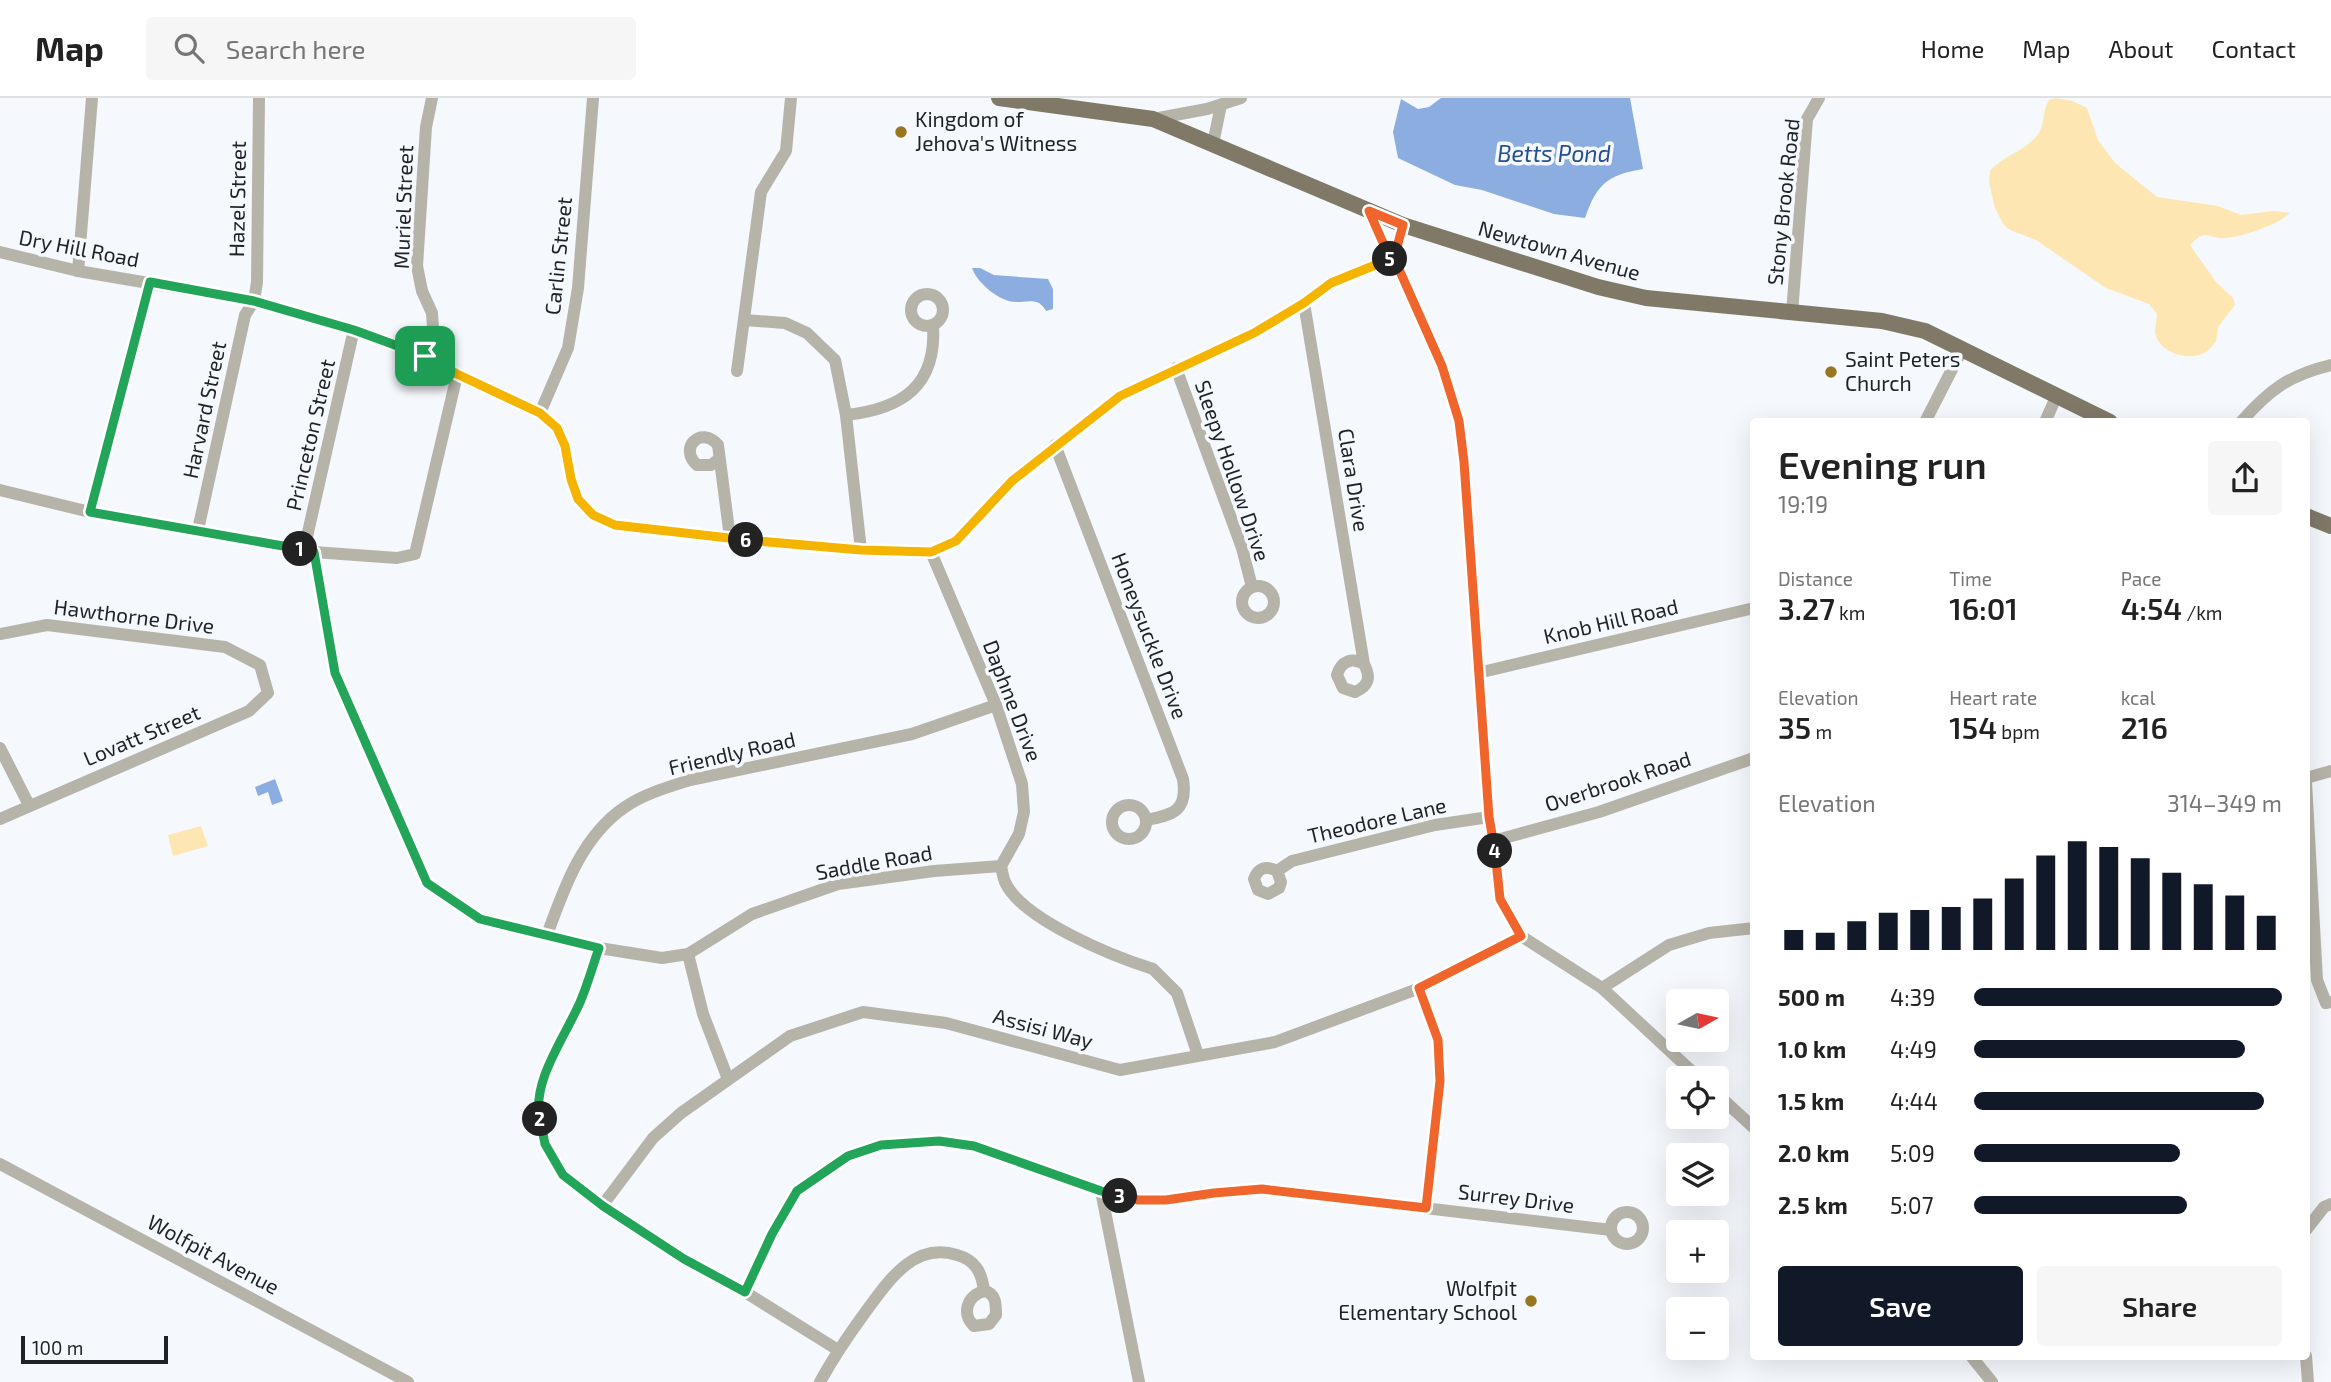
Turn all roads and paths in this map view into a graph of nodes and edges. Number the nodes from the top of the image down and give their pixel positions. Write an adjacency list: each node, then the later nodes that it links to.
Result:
1 (92, 98): 16 (street)
2 (259, 98): 18 (street, Hazel Street)
3 (432, 98): 25 (street, Muriel Street)
4 (593, 98): 31 (street, Carlin Street)
5 (791, 98): 21 (street)
6 (999, 98): 10 (main road, Newtown Avenue)
7 (1241, 98): 9 (street)
8 (1819, 98): 20 (street, Stony Brook Road)
9 (1220, 105): 10 (street); 11 (street)
10 (1153, 119): 11 (main road, Newtown Avenue)
11 (1213, 144): 12 (main road, Newtown Avenue)
12 (1369, 211): 13 (main road, Newtown Avenue); 15 (street)
13 (1403, 225): 15 (street); 20 (main road, Newtown Avenue)
14 (0, 252): 16 (street, Dry Hill Road)
15 (1394, 258): 19 (street); 53 (street)
16 (78, 271): 17 (street, Dry Hill Road)
17 (150, 282): 18 (street, Dry Hill Road); 40 (street)
18 (254, 301): 23 (street, Dry Hill Road); 43 (street, Harvard Street)
19 (1304, 303): 27 (street); 51 (street, Clara Drive)
20 (1792, 313): 24 (main road, Newtown Avenue)
21 (744, 320): 28 (street); 32 (street)
22 (933, 325): 32 (street)
23 (354, 330): 25 (street, Dry Hill Road); 46 (street, Princeton Street)
24 (1963, 348): 30 (main road, Newtown Avenue); 33 (street)
25 (425, 356): 29 (street, Dry Hill Road)
26 (2331, 365): 36 (street)
27 (1176, 368): 37 (street); 48 (street, Sleepy Hollow Drive)
28 (737, 371)
29 (457, 374): 31 (street, Dry Hill Road); 46 (street)
30 (2057, 395): 34 (street); 35 (main road, Newtown Avenue)
31 (540, 413): 44 (street, Dry Hill Road)
32 (846, 415): 45 (street)
33 (1926, 418)
34 (2047, 418)
35 (2102, 418)
36 (2245, 418)
37 (1055, 445): 47 (street); 62 (street, Honeysuckle Drive)
38 (719, 459): 44 (street)
39 (0, 490): 40 (street)
40 (90, 512): 43 (street)
41 (2310, 518): 42 (main road)
42 (2331, 526)
43 (198, 530): 46 (street)
44 (730, 538): 45 (street, Dry Hill Road)
45 (861, 550): 47 (street, Dry Hill Road)
46 (309, 551): 68 (street, Saddle Road)
47 (931, 552): 54 (street, Daphne Drive)
48 (1252, 587)
49 (1750, 609): 53 (street, Knob Hill Road)
50 (0, 634): 52 (street, Hawthorne Drive)
51 (1364, 664)
52 (260, 665): 59 (street, Lovatt Street)
53 (1478, 673): 60 (street)
54 (996, 705): 65 (street, Daphne Drive); 68 (street, Friendly Road)
55 (0, 748): 59 (street)
56 (1750, 759): 63 (street, Overbrook Road)
57 (2331, 771): 58 (street)
58 (2310, 779)
59 (29, 805): 61 (street, Lovatt Street)
60 (1489, 817): 63 (street); 66 (street, Theodore Lane)
61 (0, 819)
62 (1146, 820)
63 (1493, 841): 69 (street)
64 (2310, 853): 74 (street)
65 (1001, 866): 71 (street, Saddle Road); 75 (street)
66 (1277, 871)
67 (1750, 928): 73 (street)
68 (547, 935): 70 (street, Saddle Road)
69 (1521, 936): 72 (street, Assisi Way); 73 (street)
70 (599, 948): 71 (street, Saddle Road); 83 (street)
71 (688, 954): 77 (street)
72 (1419, 988): 75 (street, Assisi Way); 84 (street)
73 (1602, 988): 76 (street)
74 (2331, 1002)
75 (1198, 1055): 77 (street, Assisi Way)
76 (1686, 1066)
77 (728, 1079): 83 (street, Assisi Way)
78 (1729, 1105): 79 (street)
79 (1750, 1124)
80 (0, 1164): 92 (street, Wolfpit Avenue)
81 (1101, 1191): 84 (street, Surrey Drive); 88 (street, Surrey Drive); 94 (street)
82 (2331, 1204): 85 (street)
83 (603, 1206): 88 (street)
84 (1426, 1208): 86 (street, Surrey Drive)
85 (2310, 1225)
86 (1611, 1230)
87 (984, 1291): 89 (street)
88 (745, 1292): 89 (street)
89 (838, 1350): 93 (street)
90 (1974, 1360): 95 (street)
91 (2306, 1360): 96 (street)
92 (408, 1382)
93 (820, 1382)
94 (1139, 1382)
95 (1992, 1382)
96 (2308, 1382)

